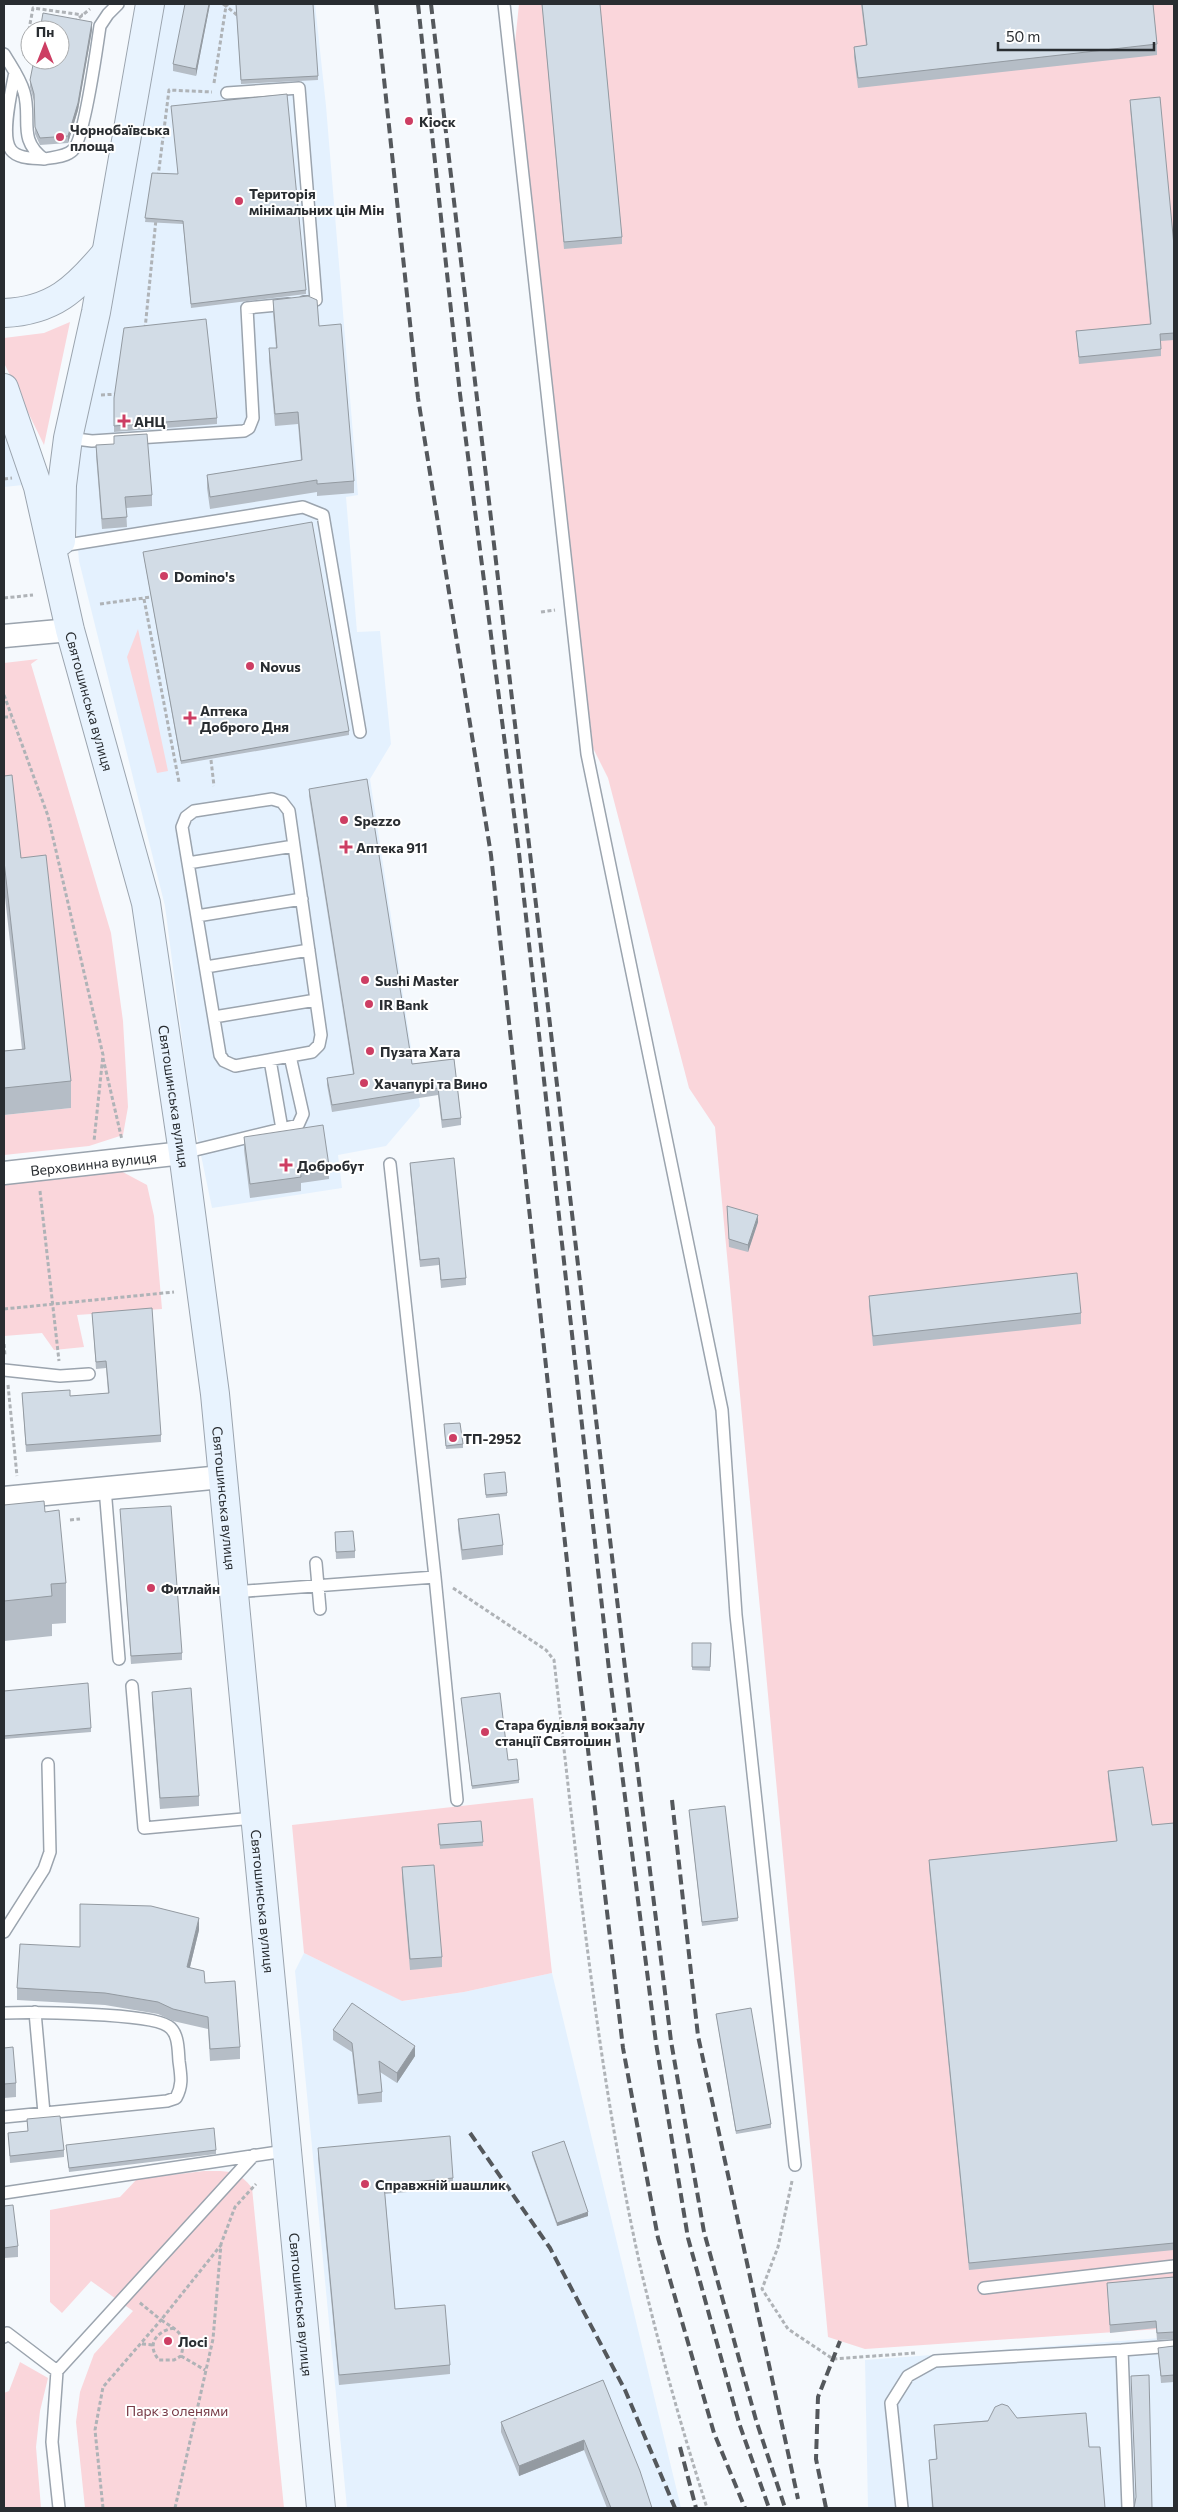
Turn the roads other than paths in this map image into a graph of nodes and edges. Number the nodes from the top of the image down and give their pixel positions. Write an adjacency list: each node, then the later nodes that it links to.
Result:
1 (118, 4): 7 (lane)
2 (150, 4): 8 (main road)
3 (504, 4): 53 (lane)
4 (4, 54): 5 (lane)
5 (17, 76): 7 (lane); 7 (lane)
6 (227, 93): 11 (lane)
7 (44, 159)
8 (107, 252): 9 (main road); 11 (main road, Святошинська вулиця)
9 (4, 313)
10 (4, 388): 13 (main road, Святошинська вулиця)
11 (68, 438): 12 (main road, Святошинська вулиця)
12 (61, 546): 13 (main road, Святошинська вулиця); 16 (lane)
13 (61, 590): 14 (main road, Святошинська вулиця)
14 (70, 630): 15 (street); 28 (main road, Святошинська вулиця)
15 (4, 636)
16 (360, 732)
17 (294, 846): 18 (lane); 18 (lane); 19 (lane)
18 (188, 863): 20 (lane)
19 (302, 899): 20 (lane); 21 (lane)
20 (197, 916): 22 (lane)
21 (309, 950): 22 (lane); 23 (lane)
22 (206, 967): 24 (lane)
23 (316, 1000): 24 (lane); 25 (lane)
24 (214, 1017): 26 (lane)
25 (290, 1056): 26 (lane); 27 (lane)
26 (270, 1060): 27 (lane)
27 (282, 1129): 28 (lane)
28 (183, 1153): 30 (street, Верховинна вулиця); 33 (main road, Святошинська вулиця)
29 (390, 1164): 37 (lane)
30 (4, 1173)
31 (5, 1370): 32 (lane)
32 (89, 1374)
33 (222, 1477): 34 (street); 39 (main road, Святошинська вулиця)
34 (105, 1488): 35 (street); 41 (lane)
35 (11, 1490)
36 (316, 1563): 38 (lane)
37 (435, 1576): 38 (lane); 44 (lane)
38 (318, 1585): 39 (lane); 40 (lane)
39 (232, 1592): 45 (main road, Святошинська вулиця)
40 (320, 1608)
41 (119, 1659)
42 (132, 1686): 45 (lane)
43 (48, 1764): 46 (lane)
44 (457, 1800)
45 (254, 1818): 51 (main road, Святошинська вулиця)
46 (4, 1932)
47 (35, 2012): 48 (lane); 49 (lane); 49 (lane)
48 (4, 2013)
49 (44, 2113): 50 (lane)
50 (4, 2117)
51 (285, 2150): 52 (lane); 62 (main road, Святошинська вулиця)
52 (254, 2155): 54 (lane); 60 (lane)
53 (795, 2166)
54 (4, 2193)
55 (1174, 2266): 56 (lane)
56 (984, 2288)
57 (4, 2337): 60 (lane)
58 (1174, 2346): 59 (lane)
59 (1122, 2350): 63 (lane); 64 (lane)
60 (57, 2371): 61 (lane)
61 (59, 2508)
62 (321, 2508)
63 (902, 2508)
64 (1128, 2508)

